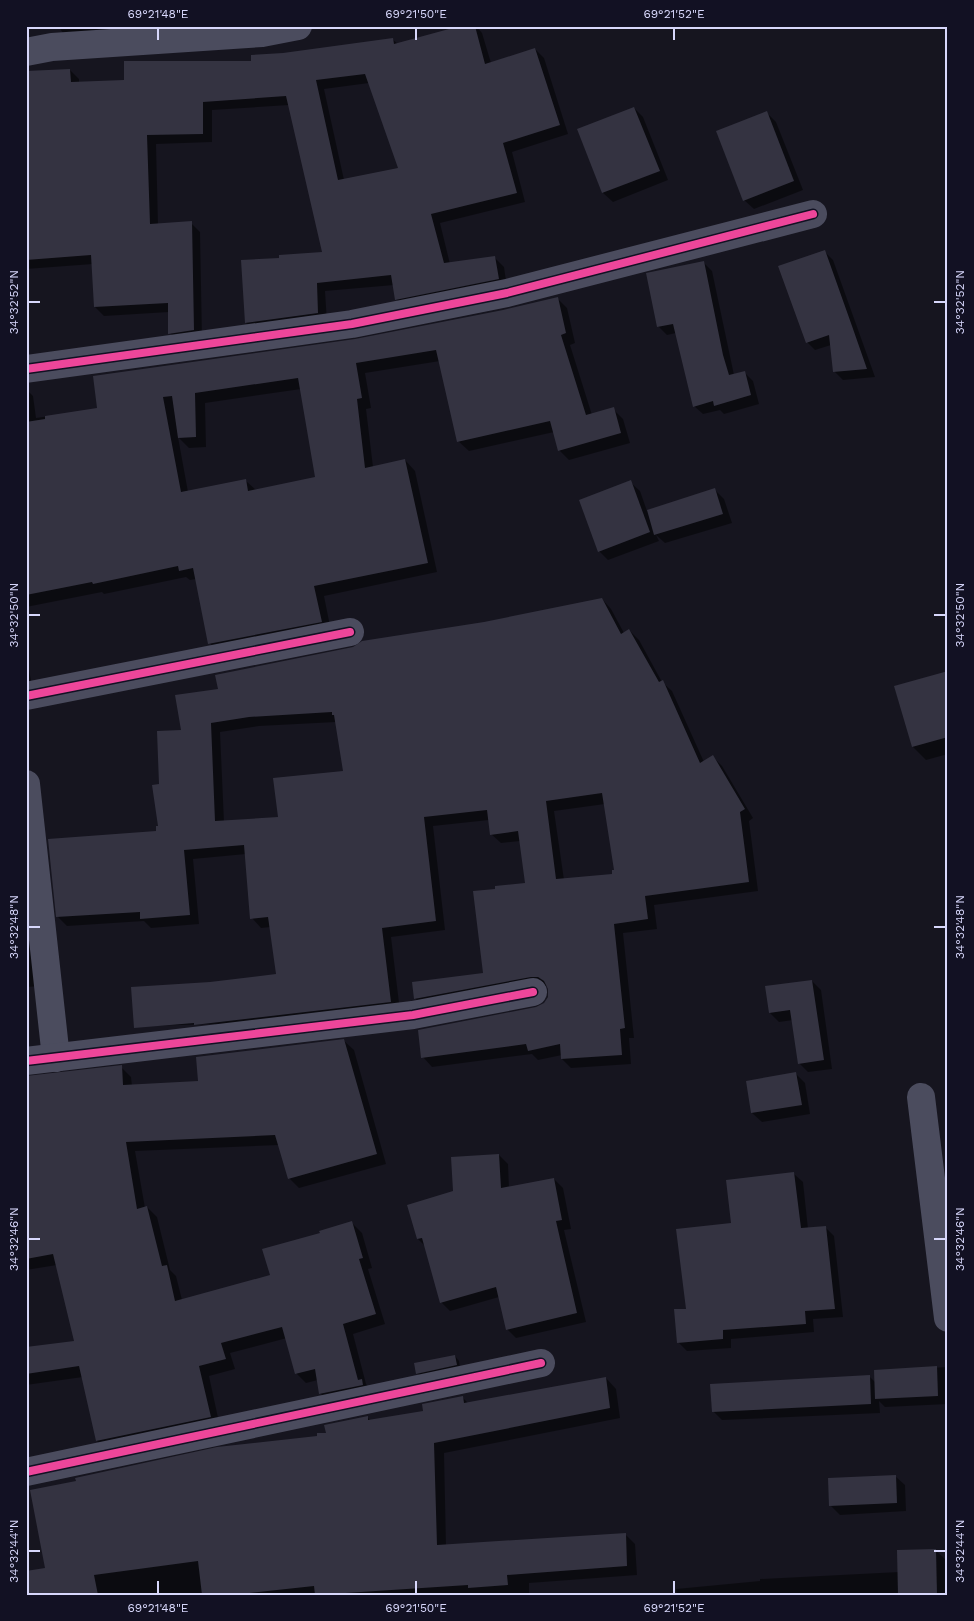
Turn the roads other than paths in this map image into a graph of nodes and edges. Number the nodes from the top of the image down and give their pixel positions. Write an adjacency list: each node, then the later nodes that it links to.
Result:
1 (298, 26): 2 (street)
2 (26, 52)
3 (813, 214): 4 (street)
4 (26, 369)
5 (350, 632): 6 (street)
6 (26, 696)
7 (26, 784): 9 (street)
8 (533, 992): 9 (street)
9 (56, 1058): 10 (street)
10 (26, 1061)
11 (921, 1097): 12 (street)
12 (948, 1318)
13 (541, 1363): 14 (street)
14 (26, 1472)

